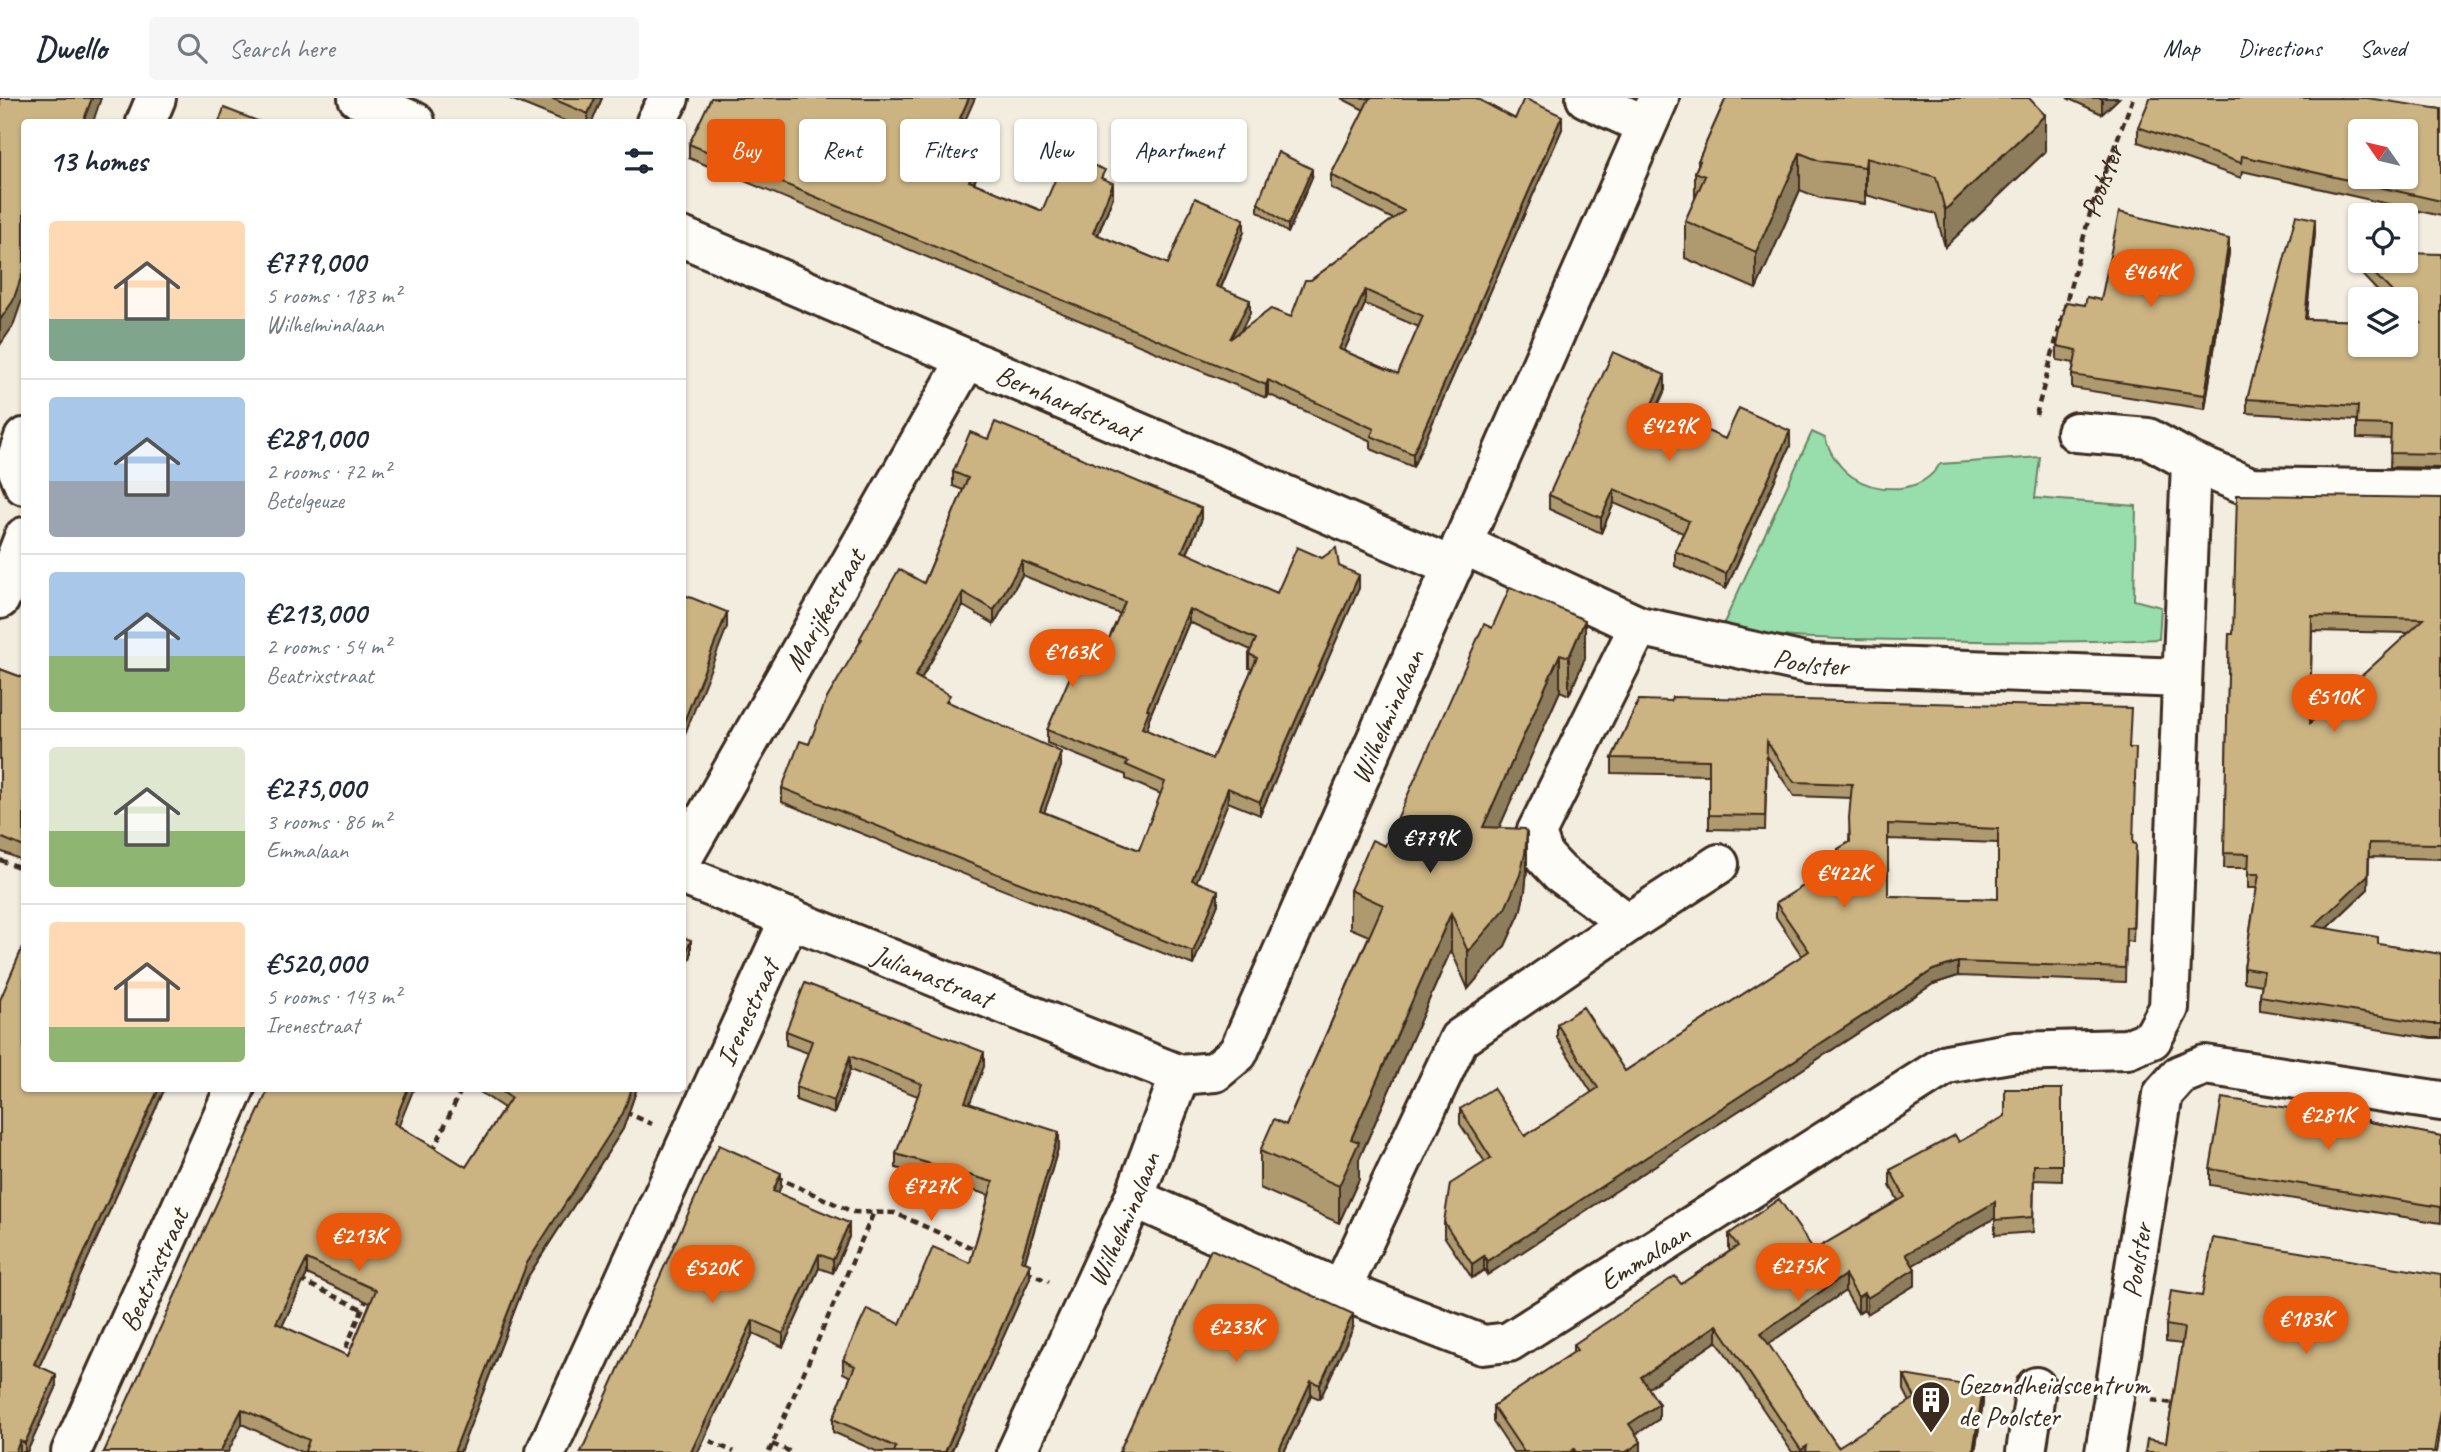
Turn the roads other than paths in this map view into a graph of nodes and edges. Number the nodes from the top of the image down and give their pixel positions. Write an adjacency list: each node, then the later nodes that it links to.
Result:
1 (156, 98): 6 (street)
2 (358, 98): 7 (street)
3 (669, 98): 8 (street)
4 (1586, 98): 5 (street)
5 (1652, 112): 15 (street, Wilhelminalaan)
6 (147, 119)
7 (408, 119)
8 (658, 119)
9 (686, 239): 10 (street, Bernhardstraat)
10 (967, 359): 15 (street, Bernhardstraat); 20 (street, Marijkestraat)
11 (2076, 432): 12 (street)
12 (2191, 462): 13 (street); 19 (street)
13 (2441, 490)
14 (21, 545): 16 (street)
15 (1457, 555): 18 (street, Poolster); 25 (street, Wilhelminalaan)
16 (0, 600): 17 (street)
17 (21, 610)
18 (1639, 626): 19 (street, Poolster); 24 (street)
19 (2182, 678): 29 (street, Emmalaan)
20 (686, 852)
21 (1719, 864): 24 (street)
22 (686, 877): 23 (street, Julianastraat)
23 (790, 918): 25 (street, Julianastraat); 32 (street, Irenestraat)
24 (1628, 923): 29 (street)
25 (1180, 1075): 28 (street, Wilhelminalaan)
26 (233, 1092): 31 (street, Beatrixstraat)
27 (2441, 1101): 35 (street, Poolster)
28 (1134, 1198): 29 (street, Emmalaan); 33 (street, Wilhelminalaan)
29 (1340, 1290)
30 (2036, 1387): 34 (street)
31 (71, 1452)
32 (546, 1452)
33 (1017, 1452)
34 (2026, 1452)
35 (2105, 1452)

